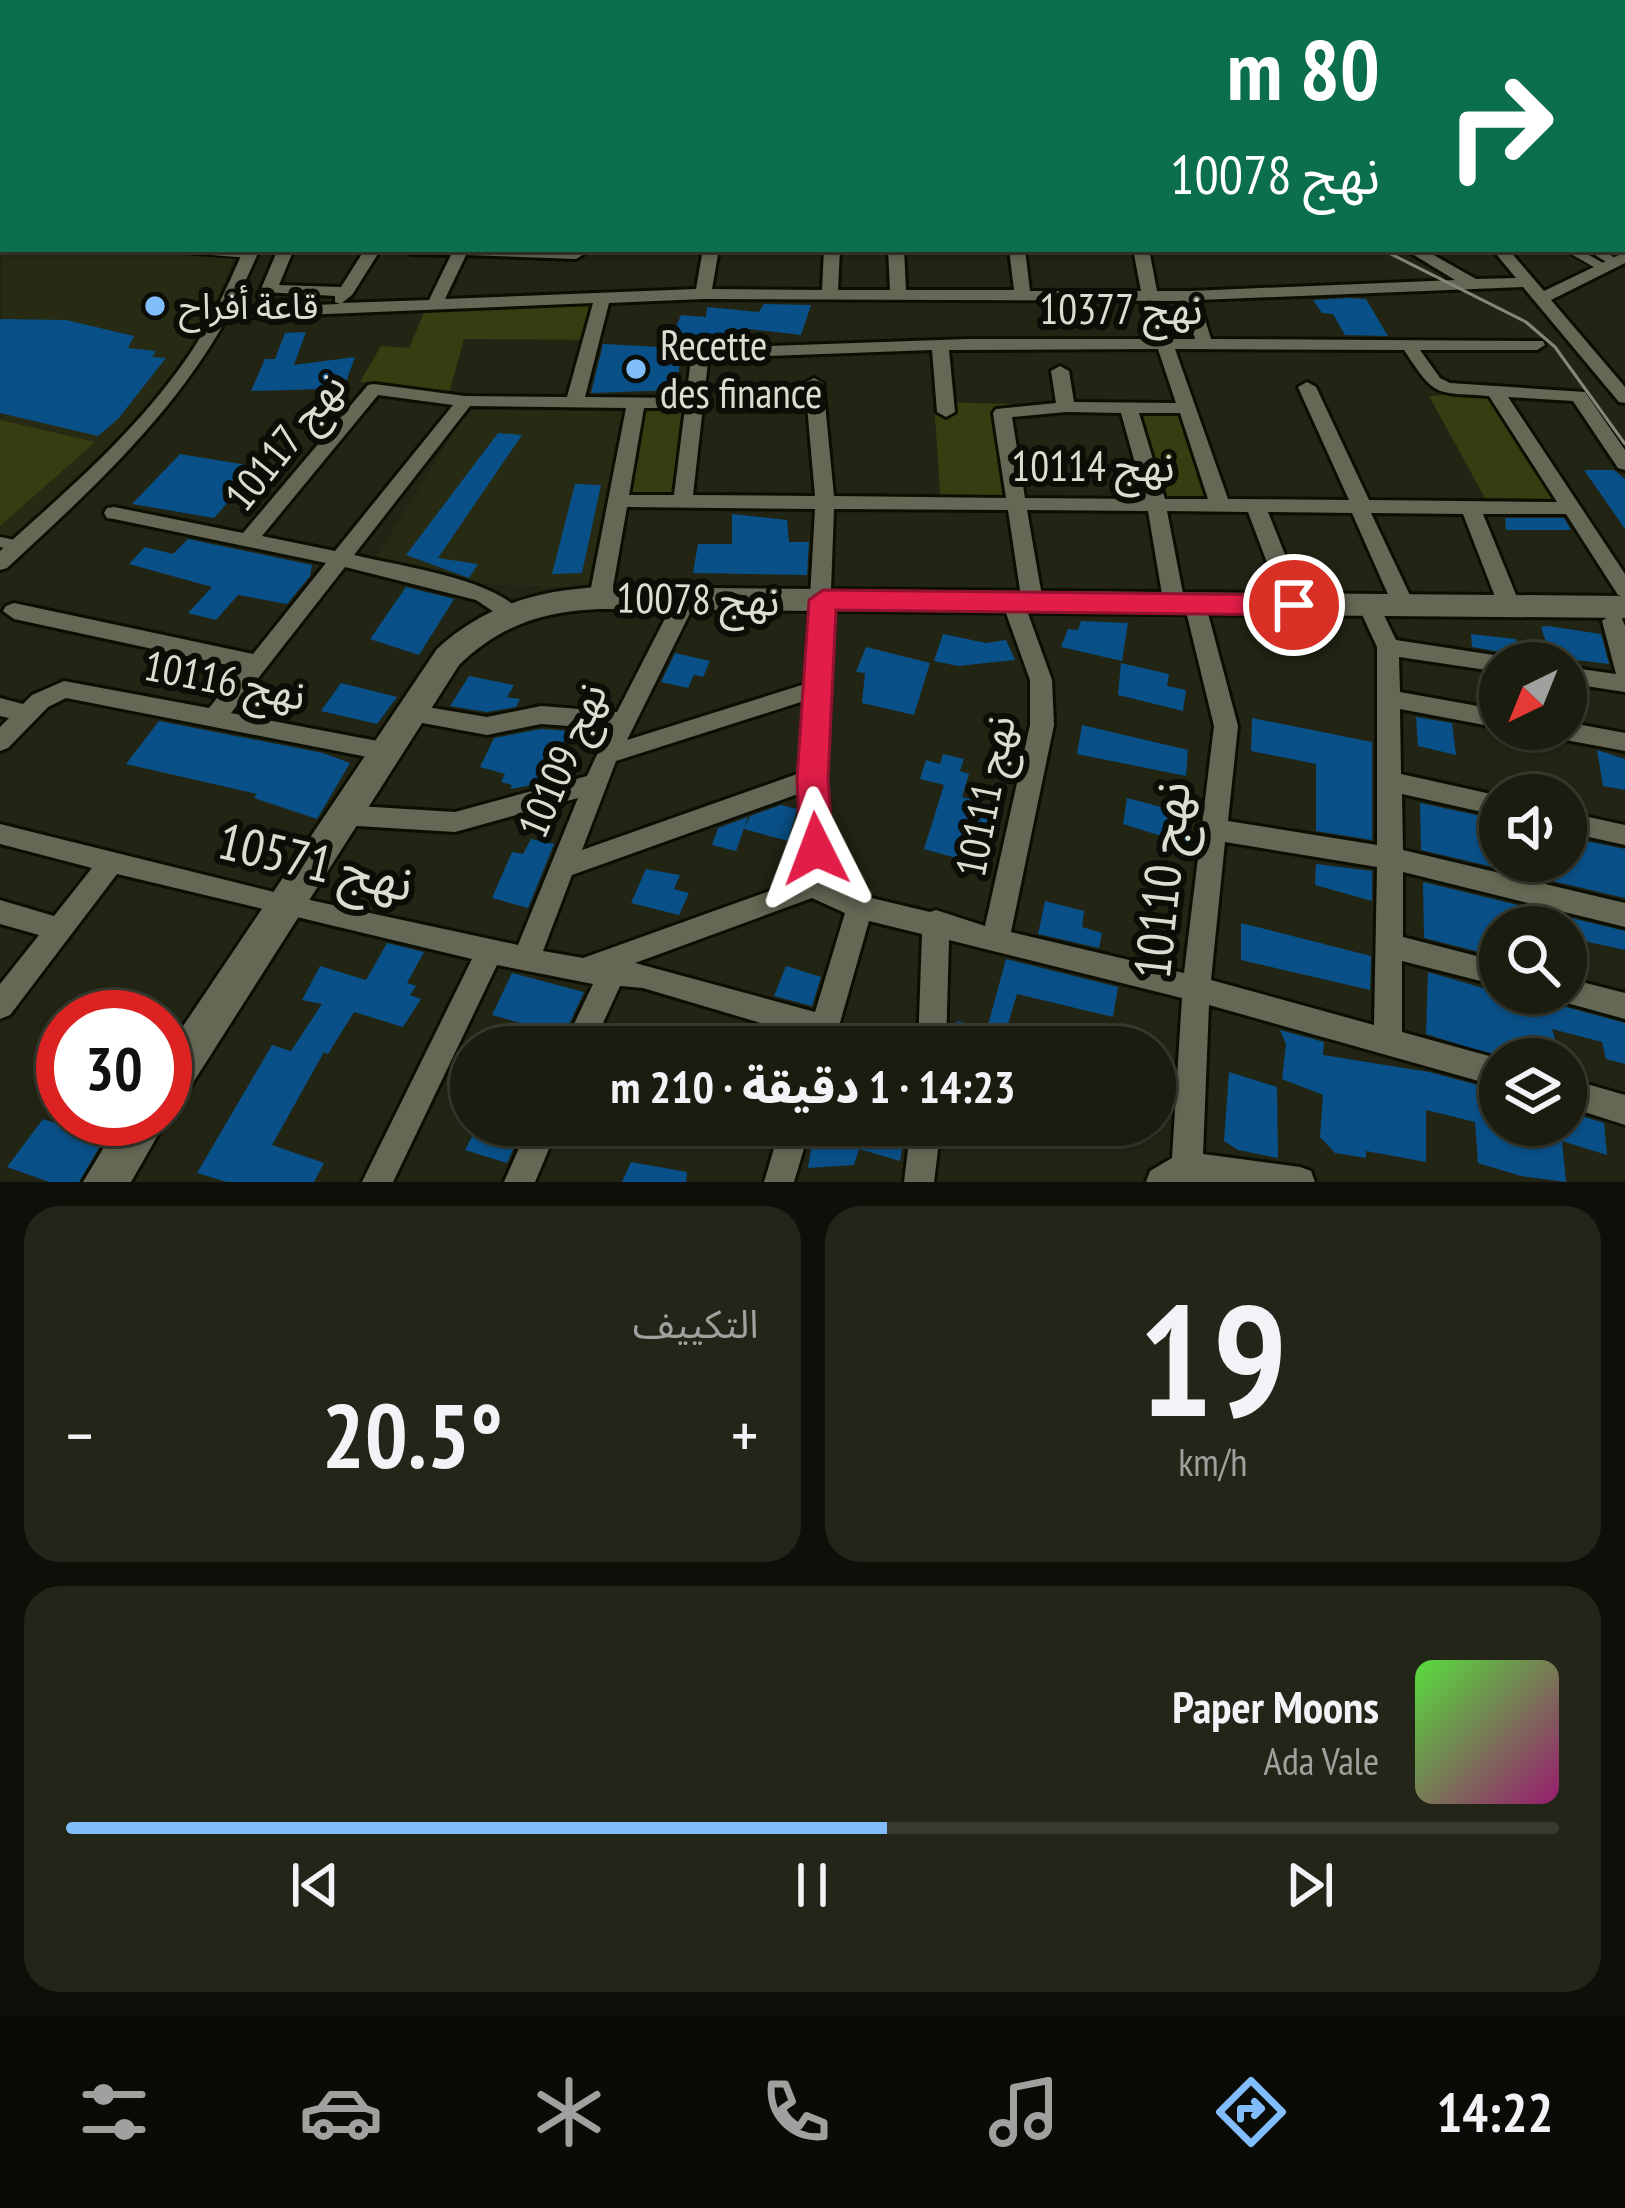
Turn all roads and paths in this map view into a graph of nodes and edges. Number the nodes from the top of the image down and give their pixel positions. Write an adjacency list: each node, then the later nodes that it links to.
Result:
1 (251, 252): 29 (street)
2 (285, 252): 17 (street)
3 (371, 252): 17 (street)
4 (460, 252): 27 (street)
5 (577, 252): 24 (street)
6 (710, 252): 19 (street)
7 (832, 252): 18 (street)
8 (896, 252): 20 (street)
9 (1017, 252): 25 (street)
10 (1142, 252): 22 (street)
11 (1417, 252): 15 (street)
12 (1502, 252): 16 (street)
13 (1578, 252): 14 (lane)
14 (1618, 267): 26 (street)
15 (1470, 282): 16 (street); 23 (street)
16 (1525, 282): 26 (street)
17 (346, 292): 28 (street)
18 (830, 293): 19 (street); 20 (street)
19 (703, 294): 21 (street)
20 (898, 295): 25 (street)
21 (603, 296): 24 (street); 41 (street)
22 (1150, 296): 23 (street); 25 (street)
23 (1190, 296): 33 (street)
24 (566, 297): 27 (street)
25 (1023, 297)
26 (1540, 299): 39 (street)
27 (436, 302): 28 (street)
28 (337, 308): 29 (street)
29 (226, 313): 61 (street)
30 (1408, 344): 31 (street, نهج 10377); 33 (street, نهج 10377); 38 (street)
31 (1537, 345)
32 (1165, 346): 33 (street, نهج 10377); 34 (street, نهج 10377); 46 (street)
33 (1205, 346)
34 (940, 347): 43 (street, نهج 10377); 47 (street)
35 (1060, 371): 44 (street)
36 (814, 383): 50 (street)
37 (1307, 387): 56 (street)
38 (1495, 392): 48 (street); 58 (street)
39 (1624, 395)
40 (464, 401): 41 (street, نهج 10117); 60 (street, نهج 10117); 62 (street)
41 (574, 403): 42 (street, نهج 10117)
42 (636, 403): 43 (street, نهج 10117); 51 (street)
43 (691, 404): 49 (street)
44 (1066, 407): 45 (street); 53 (street, نهج 10111)
45 (1129, 408): 46 (street); 54 (street, نهج 10110)
46 (1187, 408): 52 (street)
47 (946, 412)
48 (1625, 464)
49 (683, 500): 50 (street, نهج 10114); 51 (street, نهج 10114)
50 (825, 500): 53 (street, نهج 10114); 66 (street)
51 (616, 501): 65 (street)
52 (1219, 502): 54 (street, نهج 10114); 55 (street, نهج 10114)
53 (1019, 503): 54 (street, نهج 10114); 68 (street, نهج 10111)
54 (1156, 503): 70 (street, نهج 10110)
55 (1255, 504): 56 (street, نهج 10114); 69 (street)
56 (1359, 505): 57 (street, نهج 10114); 73 (street)
57 (1470, 506): 58 (street, نهج 10114); 71 (street)
58 (1569, 508): 64 (street)
59 (114, 513): 60 (street)
60 (248, 540): 62 (street, نهج 10117)
61 (9, 544): 63 (street)
62 (340, 560): 75 (street, نهج 10117); 79 (street)
63 (0, 563)
64 (1625, 590)
65 (600, 598): 67 (street, نهج 10078); 75 (street, نهج 10078)
66 (823, 600): 67 (street, نهج 10078); 68 (street, نهج 10078); 83 (street)
67 (685, 601): 90 (street, نهج 10109)
68 (1022, 602): 70 (street, نهج 10078); 115 (street, نهج 10111)
69 (1294, 605): 70 (street, نهج 10078); 72 (street, نهج 10078)
70 (1185, 606): 102 (street, نهج 10110)
71 (1510, 607): 73 (street, نهج 10078); 76 (street, نهج 10078)
72 (1370, 608): 73 (street, نهج 10078); 77 (street)
73 (1405, 608)
74 (14, 611): 79 (street)
75 (511, 613): 86 (street, نهج 10078)
76 (1619, 614): 80 (street)
77 (1388, 647): 78 (street); 84 (street)
78 (1479, 661)
79 (258, 663): 89 (street)
80 (1625, 671)
81 (1587, 678): 82 (street)
82 (1625, 684)
83 (816, 689): 95 (street); 96 (street)
84 (1388, 698): 88 (street); 97 (street)
85 (0, 707): 87 (street)
86 (409, 712): 90 (street); 94 (street, نهج 10078)
87 (27, 714): 89 (street, نهج 10116); 92 (street)
88 (1479, 715)
89 (214, 718): 94 (street, نهج 10116)
90 (622, 721): 95 (street, نهج 10109)
91 (1587, 735): 93 (street)
92 (0, 742)
93 (1625, 742)
94 (383, 751): 100 (street, نهج 10078)
95 (607, 755): 98 (street, نهج 10109)
96 (812, 779): 107 (street); 108 (street)
97 (1389, 781): 99 (street); 105 (street)
98 (594, 784): 100 (street); 107 (street, نهج 10109)
99 (1479, 801)
100 (341, 814): 109 (street, نهج 10078)
101 (1587, 827): 104 (street)
102 (1217, 830): 105 (street); 122 (street, نهج 10110)
103 (0, 834): 106 (street, نهج 10571)
104 (1625, 835)
105 (1390, 858): 112 (street); 116 (street)
106 (111, 863): 109 (street, نهج 10571); 114 (street)
107 (562, 868): 118 (street, نهج 10109)
108 (822, 890): 110 (street); 120 (street)
109 (283, 905): 117 (street, نهج 10571); 131 (street, نهج 10078)
110 (860, 907): 113 (street); 128 (street)
111 (0, 912): 114 (street)
112 (1625, 915)
113 (936, 922): 115 (street); 129 (street)
114 (58, 929): 124 (street)
115 (996, 938): 122 (street)
116 (1390, 946): 119 (street); 130 (street)
117 (490, 950): 118 (street, نهج 10571); 143 (street)
118 (527, 957): 120 (street, نهج 10571)
119 (1479, 969)
120 (575, 970): 121 (street, نهج 10571)
121 (614, 973): 126 (street); 127 (street, نهج 10571)
122 (1196, 989): 130 (street); 139 (street, نهج 10110)
123 (1587, 996): 125 (street)
124 (0, 1006)
125 (1625, 1006)
126 (588, 1026)
127 (787, 1026)
128 (825, 1026)
129 (933, 1026)
130 (1388, 1040): 132 (street)
131 (192, 1047)
132 (1479, 1067)
133 (1587, 1098): 134 (street)
134 (1625, 1110)
135 (128, 1146): 142 (street)
136 (538, 1146): 140 (street)
137 (790, 1146): 144 (street)
138 (923, 1146): 145 (street)
139 (1174, 1175): 141 (street)
140 (528, 1180)
141 (1281, 1181)
142 (105, 1182)
143 (377, 1182)
144 (779, 1182)
145 (919, 1182)

